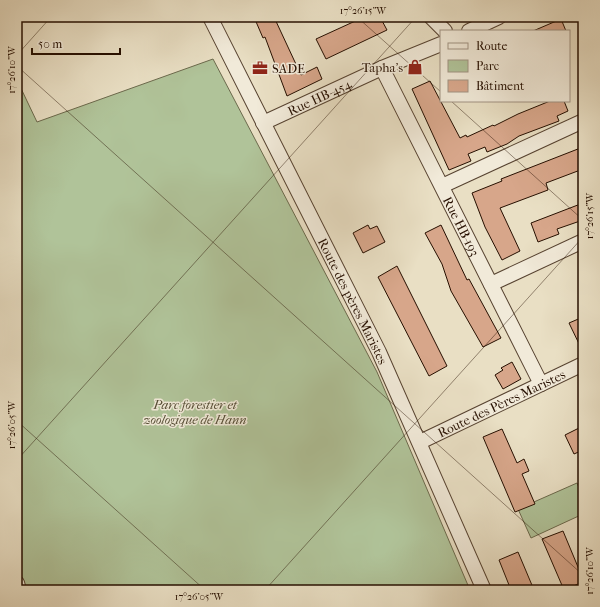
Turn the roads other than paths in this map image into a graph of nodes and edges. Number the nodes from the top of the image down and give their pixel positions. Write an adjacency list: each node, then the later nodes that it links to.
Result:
1 (210, 17): 9 (street, Route des pères Maristes)
2 (432, 17): 4 (street)
3 (499, 17): 5 (street)
4 (444, 30)
5 (471, 30)
6 (440, 44): 7 (street, Rue HB-454)
7 (382, 68): 9 (street, Rue HB-454); 10 (street, Rue HB-193)
8 (583, 121): 10 (street)
9 (263, 123): 15 (street, Route des pères Maristes)
10 (442, 186): 12 (street, Rue HB-193)
11 (583, 241): 12 (street)
12 (491, 284): 14 (street, Rue HB-193)
13 (583, 364): 14 (street, Route des Pères Maristes)
14 (541, 384): 15 (street, Route des Pères Maristes)
15 (420, 442): 18 (street, Route des pères Maristes)
16 (17, 583): 17 (street)
17 (19, 590)
18 (484, 590)

